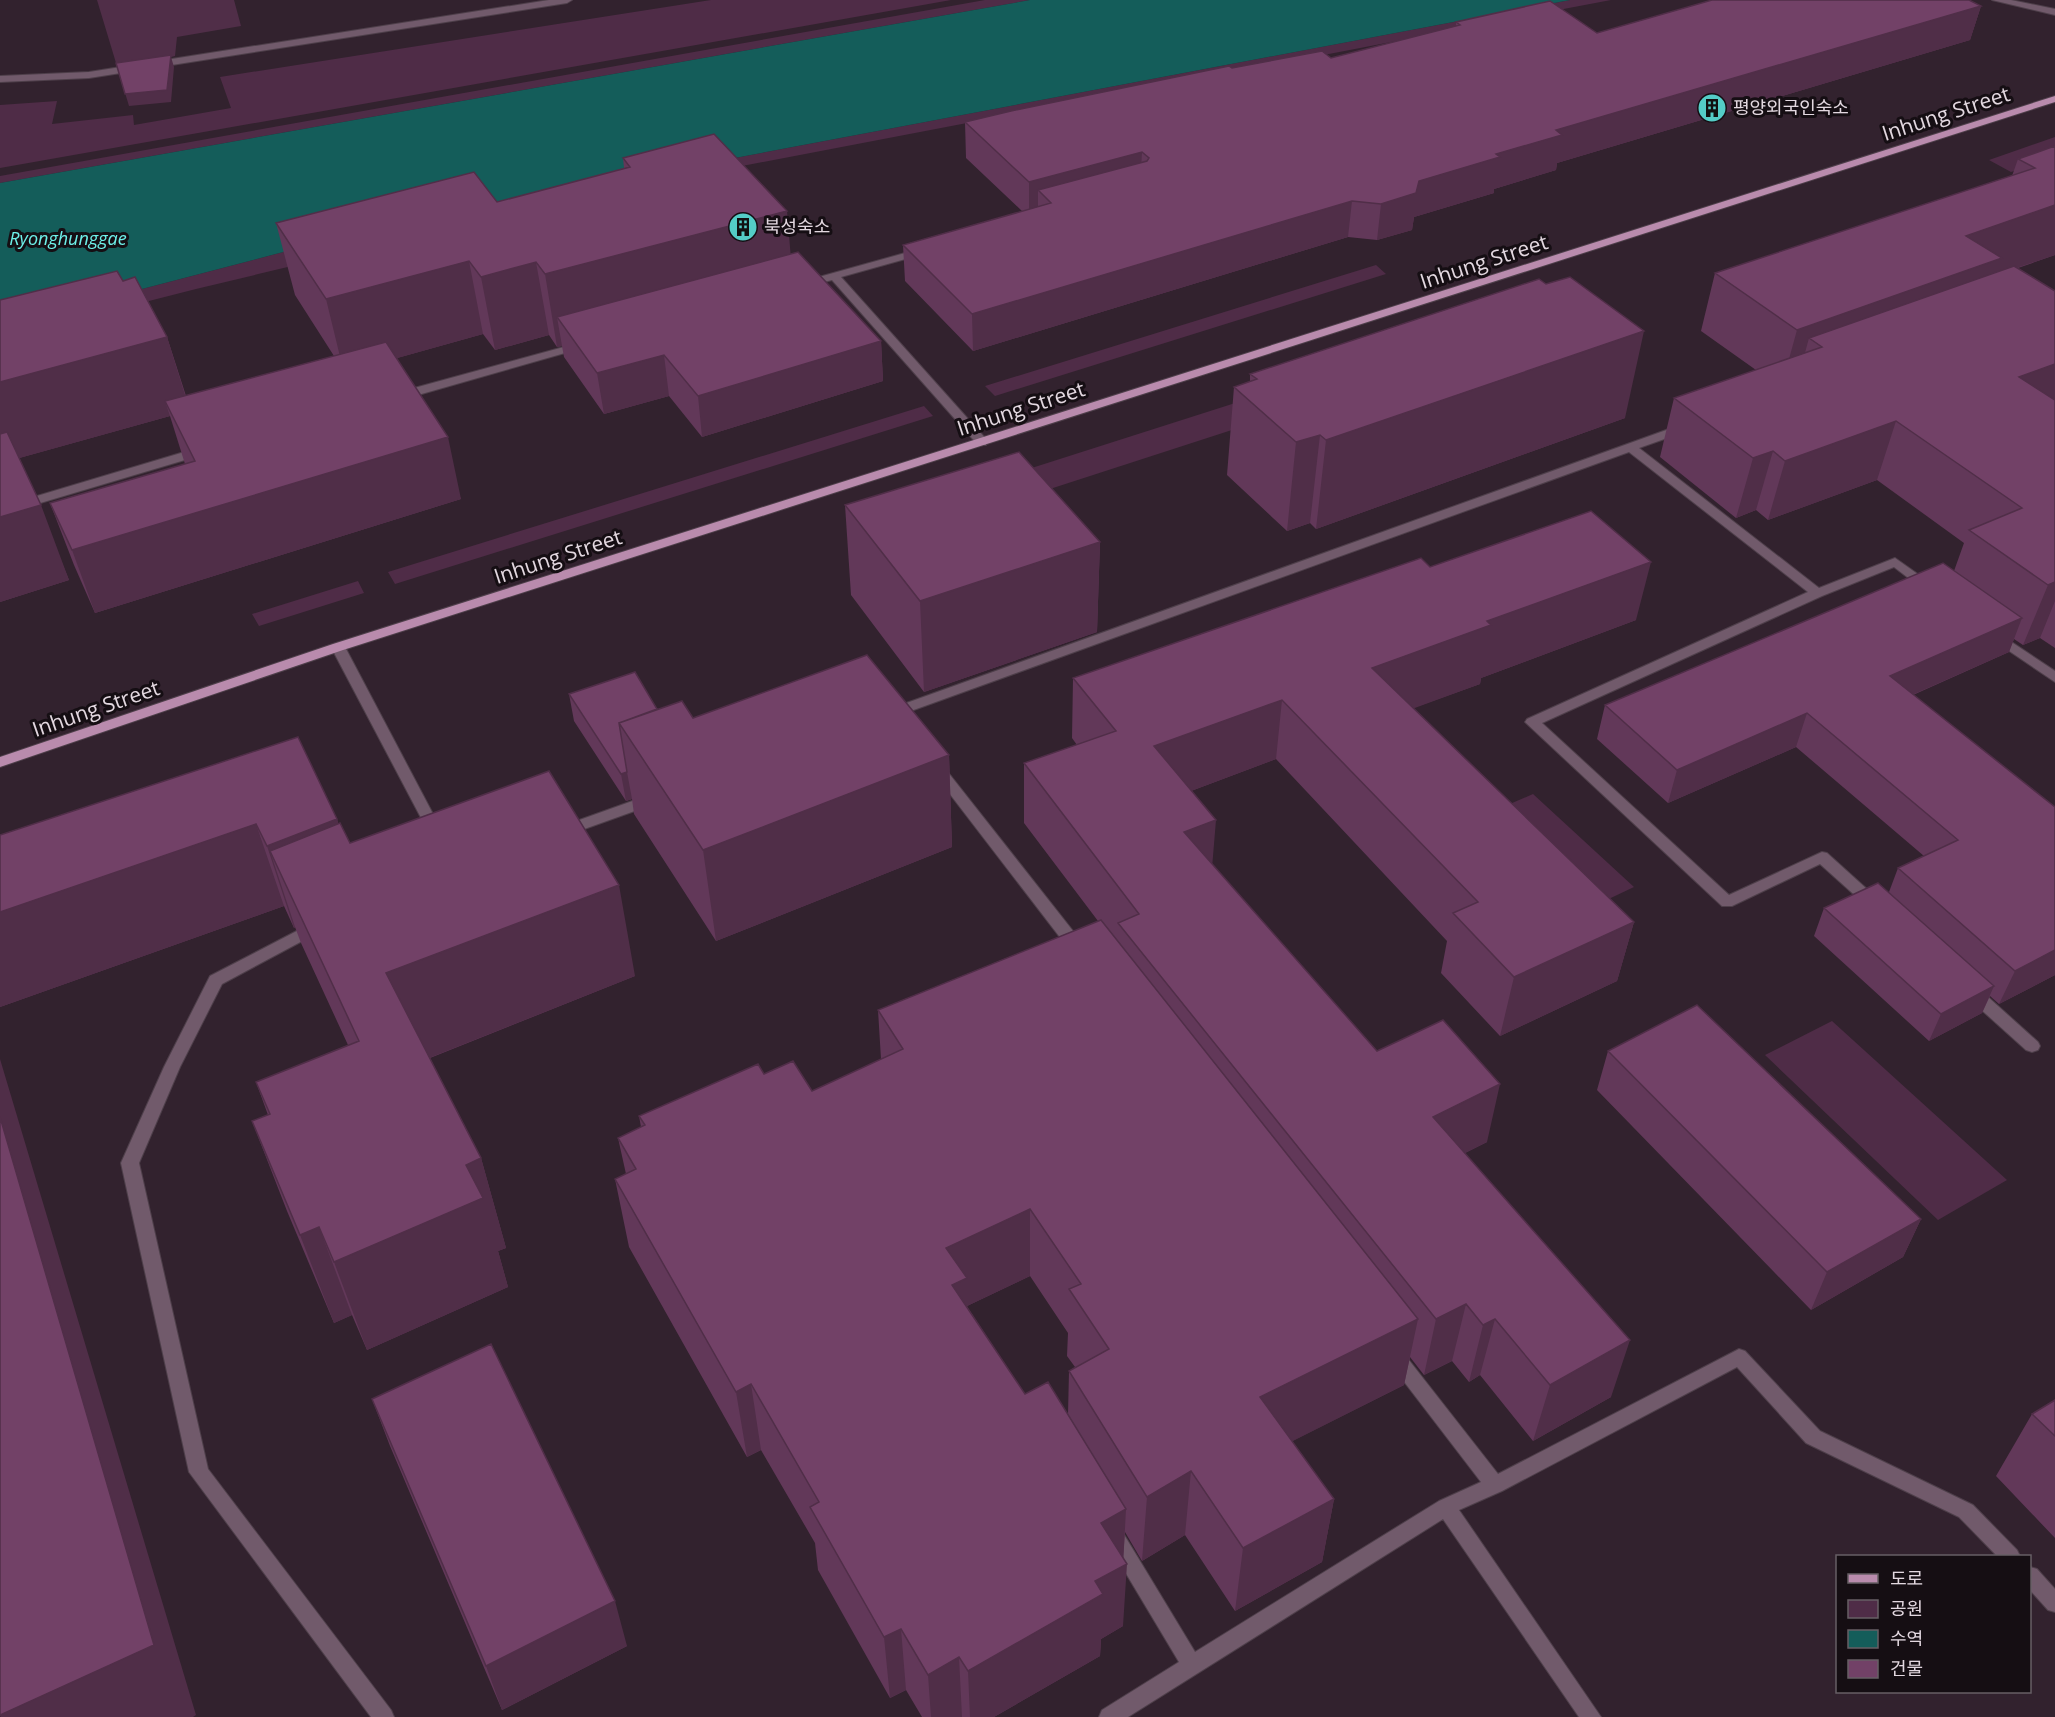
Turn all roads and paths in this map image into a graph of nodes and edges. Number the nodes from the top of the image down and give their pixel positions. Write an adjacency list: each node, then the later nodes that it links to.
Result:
1 (567, 0): 4 (street)
2 (1997, 0): 3 (street)
3 (2055, 12)
4 (0, 79)
5 (2055, 99): 12 (main road, Inhung Street)
6 (936, 248): 7 (street)
7 (834, 276): 8 (street); 12 (street)
8 (788, 288)
9 (593, 342): 10 (street)
10 (386, 399)
11 (1697, 423): 14 (street)
12 (982, 442): 19 (main road, Inhung Street)
13 (214, 447): 15 (street)
14 (1630, 447): 16 (street); 21 (street)
15 (0, 511)
16 (1817, 593): 17 (street); 27 (street)
17 (1942, 596)
18 (1980, 624): 20 (street)
19 (338, 647): 23 (main road, Inhung Street); 26 (street)
20 (2055, 678)
21 (871, 720)
22 (930, 759): 29 (street)
23 (0, 762)
24 (669, 793): 25 (street)
25 (546, 837)
26 (445, 849)
27 (1884, 912)
28 (336, 919): 40 (street)
29 (1092, 967)
30 (1962, 983): 31 (street)
31 (2032, 1046)
32 (1385, 1344): 33 (street)
33 (1495, 1485): 34 (street); 36 (street)
34 (1446, 1507): 39 (street); 42 (street)
35 (1100, 1513): 39 (street)
36 (2008, 1555)
37 (2031, 1577): 38 (street)
38 (2055, 1603)
39 (1192, 1665): 41 (street)
40 (384, 1717)
41 (1109, 1717)
42 (1592, 1717)

